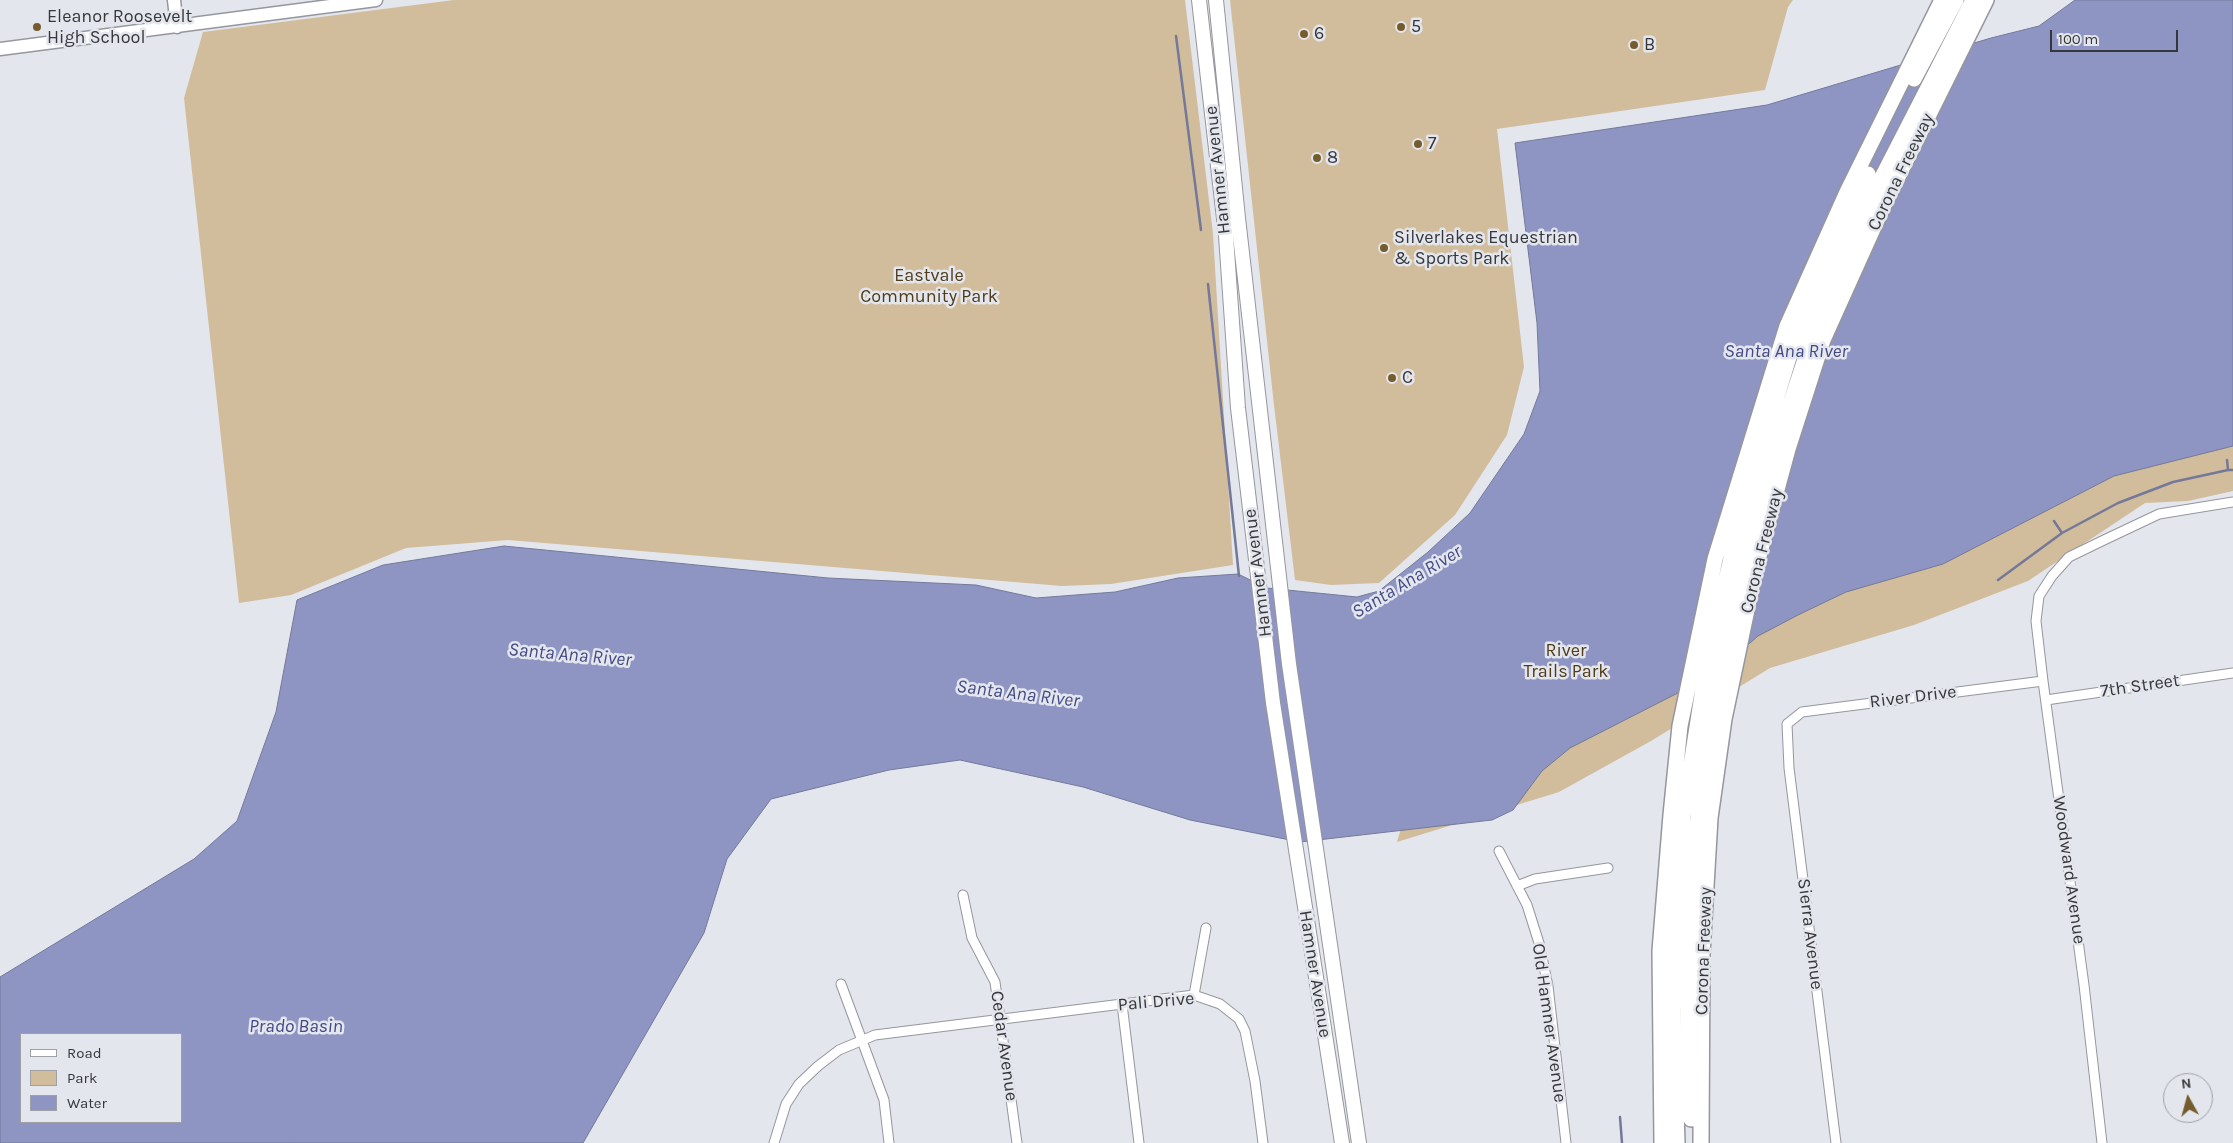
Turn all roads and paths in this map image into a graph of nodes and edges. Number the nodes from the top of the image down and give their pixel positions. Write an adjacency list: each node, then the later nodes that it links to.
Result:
1 (174, 0): 9 (street)
2 (376, 0): 9 (street)
3 (1199, 0): 32 (main road, Hamner Avenue)
4 (1216, 0): 33 (main road, Hamner Avenue)
5 (1942, 0): 8 (highway)
6 (1956, 0): 8 (highway)
7 (1980, 4): 15 (highway, Corona Freeway); 15 (highway)
8 (1936, 25): 15 (highway); 35 (highway)
9 (177, 27): 10 (street)
10 (0, 49)
11 (2233, 502): 13 (street, Woodward Avenue)
12 (2233, 673): 14 (street, 7th Street)
13 (2042, 680): 14 (street, Woodward Avenue); 16 (street, River Drive)
14 (2046, 700): 40 (street, Woodward Avenue)
15 (1711, 721): 36 (highway); 37 (highway); 38 (highway, Corona Freeway)
16 (1787, 724): 39 (street, Sierra Avenue)
17 (1498, 851): 19 (street, Old Hamner Avenue)
18 (1608, 868): 19 (street)
19 (1516, 886): 34 (street, Old Hamner Avenue)
20 (963, 895): 25 (street, Cedar Avenue)
21 (1206, 928): 23 (street)
22 (841, 984): 26 (street)
23 (1194, 995): 24 (street, Pali Drive); 31 (street, Pali Drive)
24 (1122, 1004): 25 (street, Pali Drive); 30 (street)
25 (1001, 1019): 26 (street, Pali Drive); 29 (street, Cedar Avenue)
26 (861, 1040): 27 (street, Pali Drive); 28 (street)
27 (774, 1143)
28 (889, 1143)
29 (1017, 1143)
30 (1139, 1143)
31 (1263, 1143)
32 (1342, 1143)
33 (1359, 1143)
34 (1566, 1143)
35 (1662, 1143)
36 (1677, 1143)
37 (1691, 1143)
38 (1701, 1143)
39 (1836, 1143)
40 (2102, 1143)

